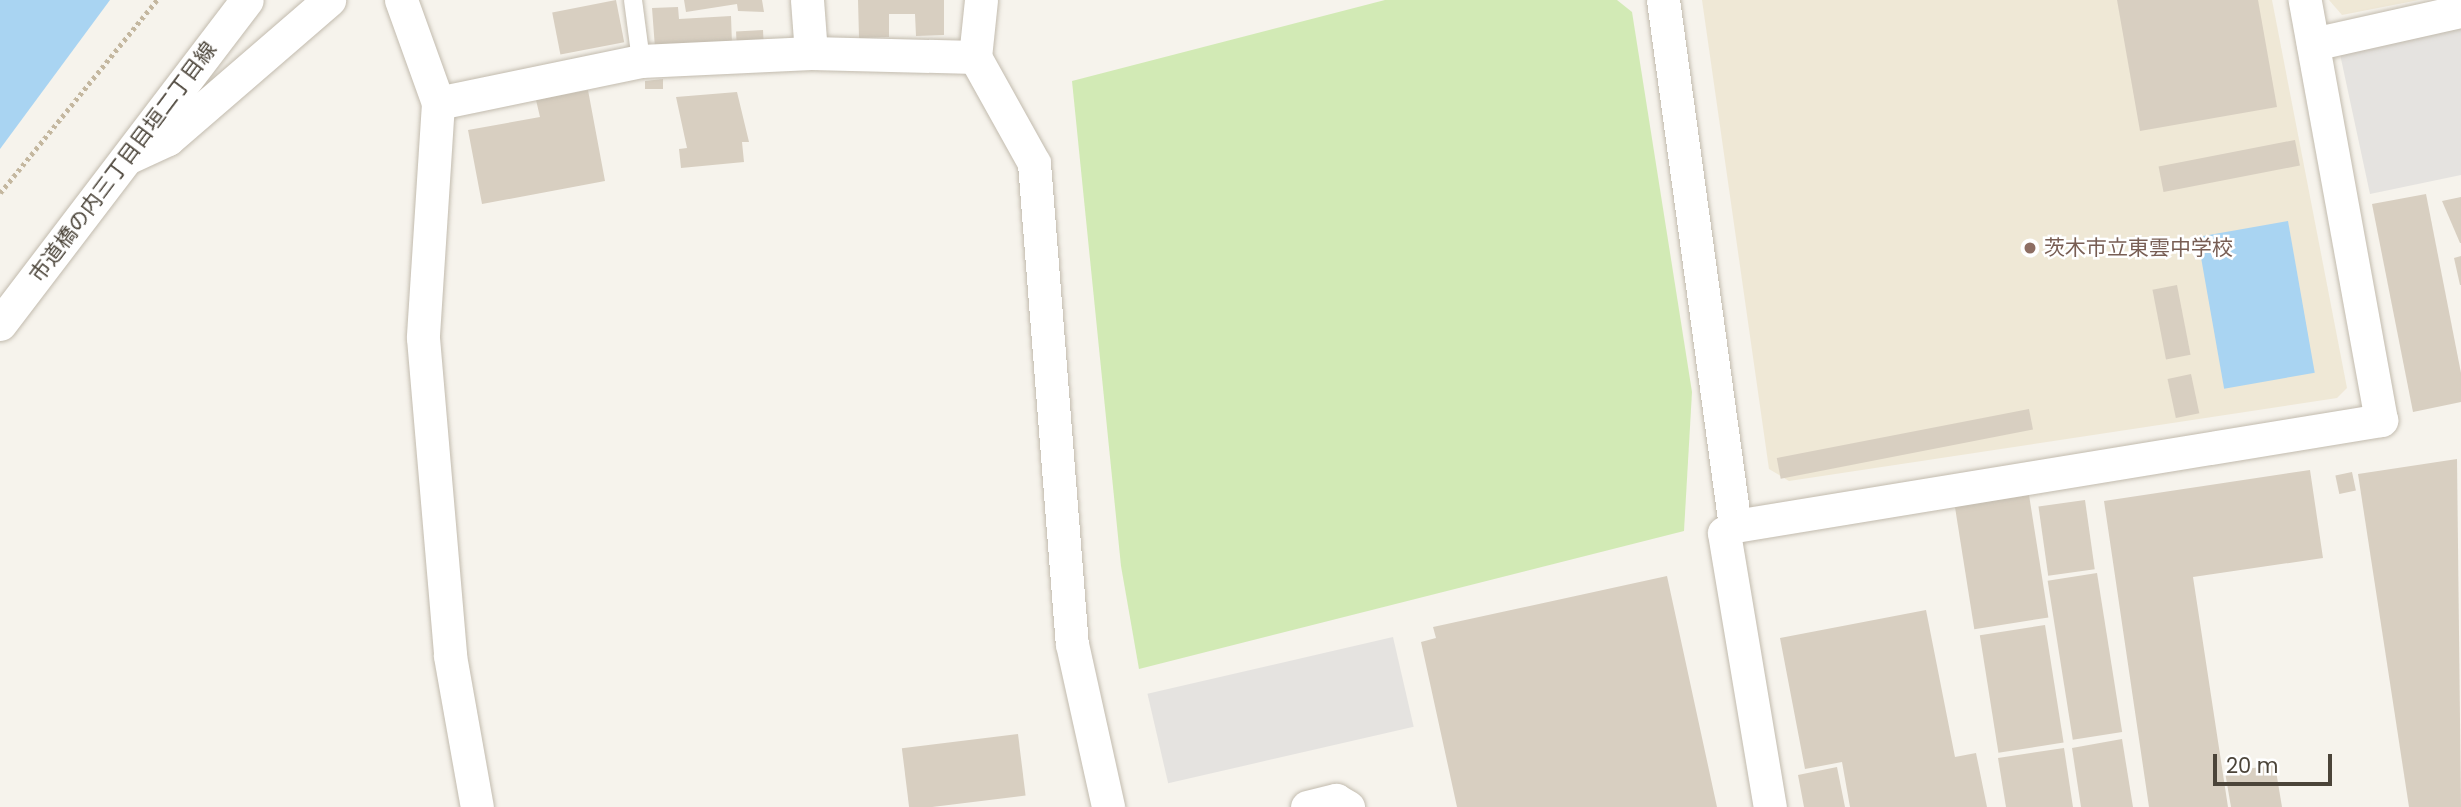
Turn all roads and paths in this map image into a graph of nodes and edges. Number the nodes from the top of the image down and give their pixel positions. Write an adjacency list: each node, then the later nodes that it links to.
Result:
1 (157, 0): 17 (path)
2 (247, 0): 16 (street, 市道橋の内三丁目目垣二丁目線)
3 (329, 0): 16 (street)
4 (401, 0): 15 (street)
5 (634, 0): 14 (lane)
6 (807, 0): 12 (street)
7 (981, 0): 13 (street)
8 (1663, 0): 19 (street)
9 (2305, 0): 11 (street)
10 (2461, 11): 11 (street)
11 (2313, 44): 19 (street)
12 (811, 53): 13 (street); 14 (street)
13 (975, 57): 21 (street)
14 (641, 61): 15 (street)
15 (438, 103): 20 (street)
16 (124, 159): 18 (street, 市道橋の内三丁目目垣二丁目線)
17 (0, 193)
18 (0, 324)
19 (1735, 526): 24 (street)
20 (477, 807)
21 (1108, 807)
22 (1307, 807): 23 (street)
23 (1348, 807)
24 (1770, 807)

